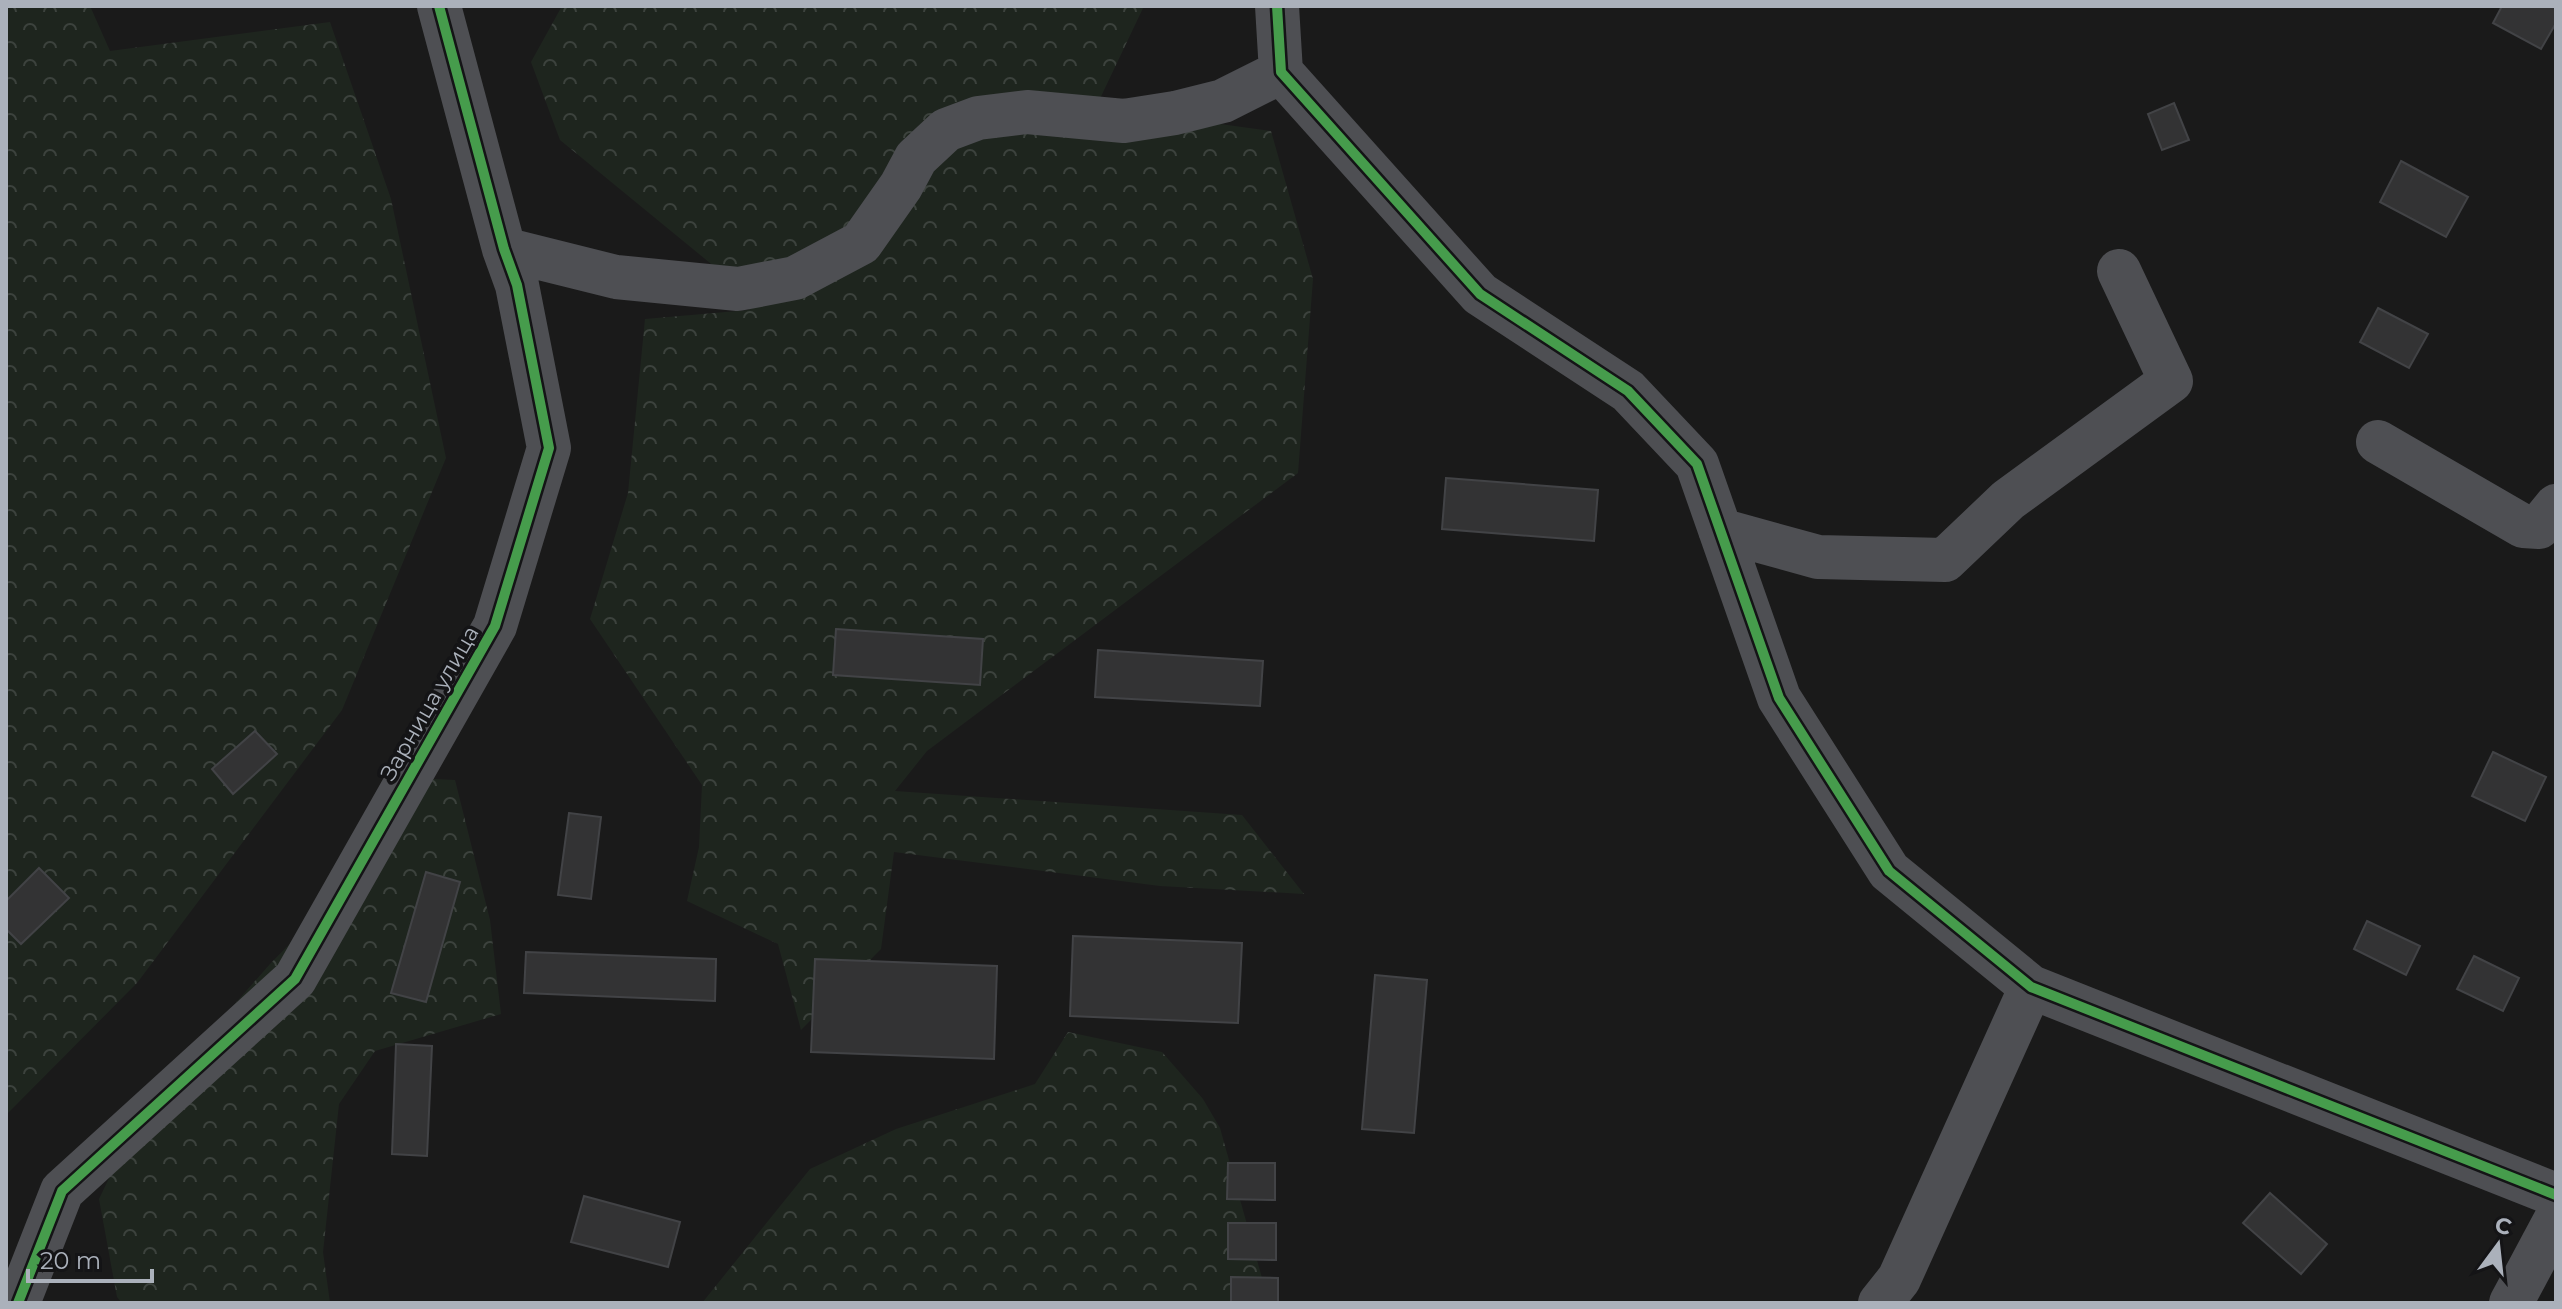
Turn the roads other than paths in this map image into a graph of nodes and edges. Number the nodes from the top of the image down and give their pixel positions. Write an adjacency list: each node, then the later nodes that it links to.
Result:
1 (439, 6): 4 (street, Зарница улица)
2 (1277, 6): 3 (street)
3 (1281, 72): 4 (street); 8 (street)
4 (504, 249): 12 (street, Зарница улица)
5 (2119, 271): 8 (street)
6 (2378, 442): 7 (street)
7 (2556, 506)
8 (1720, 530): 9 (street)
9 (2031, 987): 10 (street); 13 (street)
10 (2556, 1195)
11 (2556, 1219): 14 (street)
12 (16, 1296)
13 (1880, 1303)
14 (2511, 1303)

